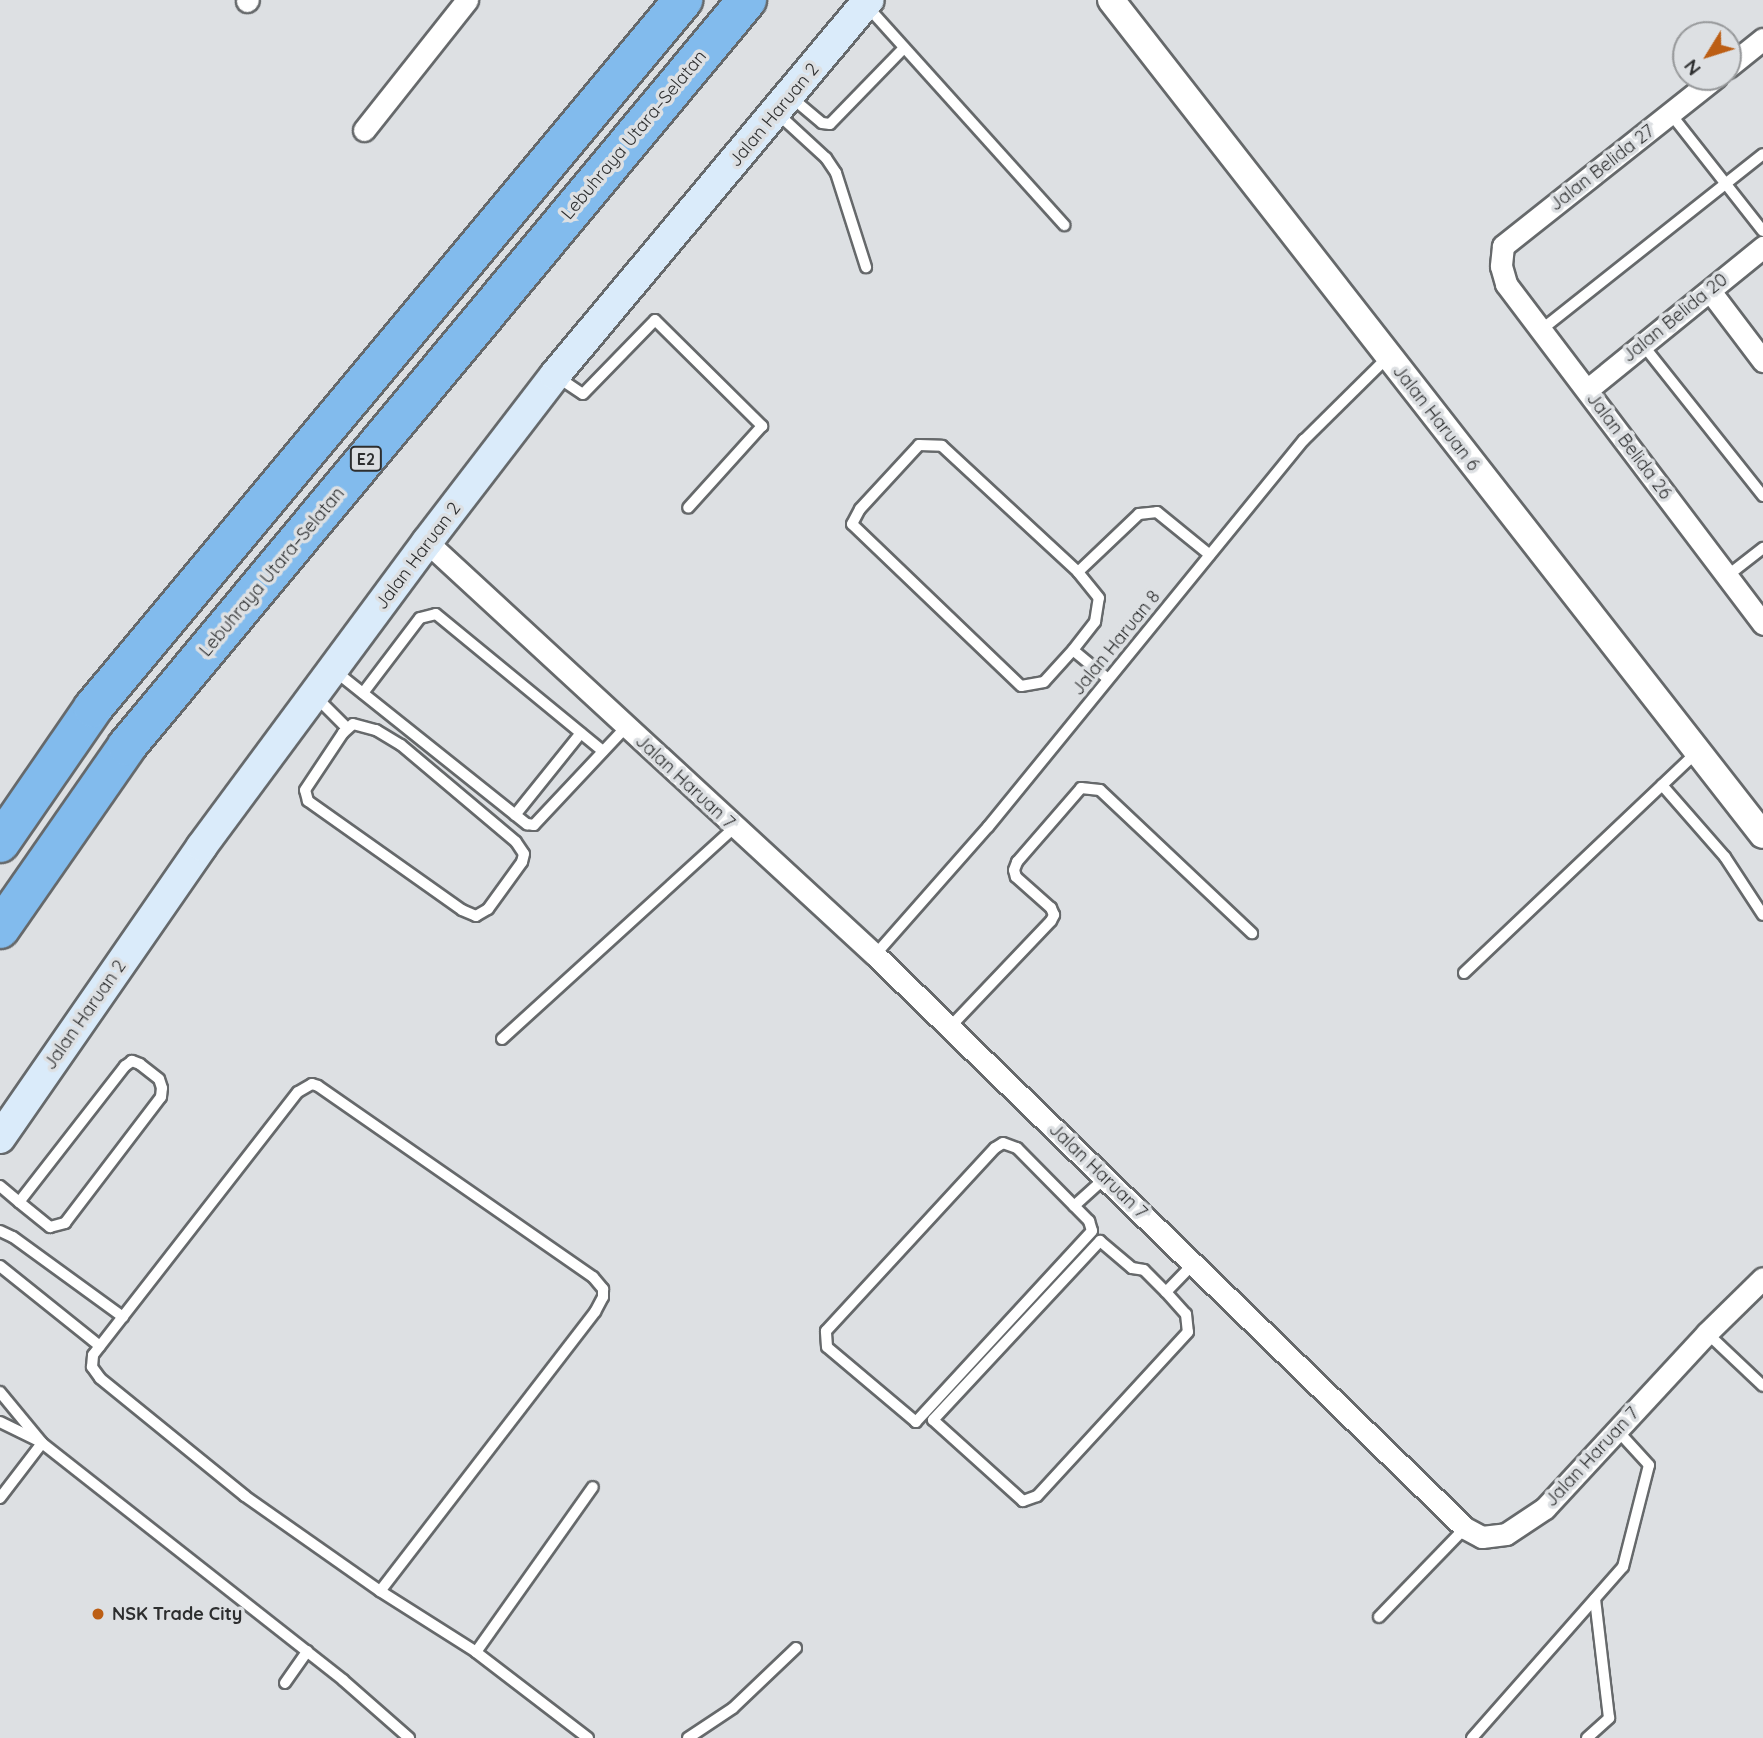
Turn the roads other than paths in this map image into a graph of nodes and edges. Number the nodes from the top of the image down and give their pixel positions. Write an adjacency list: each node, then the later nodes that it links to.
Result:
1 (467, 0): 12 (street)
2 (683, 0): 49 (highway)
3 (747, 0): 51 (highway, Lebuhraya Utara–Selatan / E2)
4 (1111, 0): 23 (street, Jalan Haruan 6)
5 (867, 2): 7 (lane); 10 (main road, Jalan Haruan 2)
6 (1763, 39): 8 (street)
7 (904, 48): 10 (lane); 15 (lane)
8 (1742, 56)
9 (1698, 91): 11 (street, Jalan Belida 27)
10 (783, 104): 19 (lane); 25 (main road, Jalan Haruan 2)
11 (1670, 113): 14 (lane); 18 (street, Jalan Belida 27)
12 (364, 131)
13 (1763, 154): 14 (lane)
14 (1726, 184): 16 (lane); 21 (lane)
15 (1064, 225)
16 (1763, 231)
17 (1763, 247): 20 (street, Jalan Belida 20)
18 (1501, 266): 21 (street, Jalan Belida 26)
19 (866, 267)
20 (1710, 291): 22 (street, Jalan Belida 20); 24 (street)
21 (1541, 330): 26 (street, Jalan Belida 26)
22 (1643, 345): 26 (street, Jalan Belida 20); 27 (lane)
23 (1388, 357): 31 (lane, Jalan Haruan 8); 44 (street, Jalan Haruan 6)
24 (1763, 361)
25 (555, 375): 28 (lane); 29 (main road, Jalan Haruan 2)
26 (1587, 390): 33 (street, Jalan Belida 26)
27 (1763, 496)
28 (688, 508)
29 (427, 542): 36 (main road, Jalan Haruan 2); 40 (street, Jalan Haruan 7)
30 (1763, 548): 33 (lane)
31 (1210, 555): 32 (lane); 37 (lane, Jalan Haruan 8)
32 (1078, 572): 35 (lane); 35 (lane)
33 (1727, 576): 34 (street, Jalan Belida 26)
34 (1763, 624)
35 (1073, 650): 37 (lane)
36 (332, 669): 38 (lane); 39 (main road, Jalan Haruan 2)
37 (1108, 680): 53 (lane, Jalan Haruan 8)
38 (363, 693): 42 (lane); 46 (lane)
39 (314, 695): 41 (lane); 57 (main road, Jalan Haruan 2)
40 (626, 727): 43 (lane); 47 (street, Jalan Haruan 7)
41 (347, 728): 41 (lane)
42 (581, 733): 43 (lane); 46 (lane)
43 (603, 751): 46 (lane)
44 (1697, 752): 45 (lane); 48 (street, Jalan Haruan 6)
45 (1662, 785): 50 (lane); 54 (lane)
46 (515, 814)
47 (734, 828): 53 (street, Jalan Haruan 7); 56 (lane)
48 (1763, 835)
49 (0, 842)
50 (1763, 915)
51 (0, 929)
52 (1252, 933): 55 (lane)
53 (875, 955): 55 (street, Jalan Haruan 7)
54 (1464, 973)
55 (950, 1027): 58 (street, Jalan Haruan 7)
56 (502, 1039)
57 (0, 1138)
58 (1105, 1178): 61 (lane); 63 (street, Jalan Haruan 7)
59 (0, 1186): 60 (lane)
60 (19, 1202): 60 (lane)
61 (1074, 1206): 61 (lane)
62 (0, 1231): 67 (lane)
63 (1193, 1264): 66 (lane); 77 (street, Jalan Haruan 7)
64 (0, 1266): 69 (lane)
65 (1763, 1278): 68 (street, Jalan Haruan 7)
66 (1166, 1292): 66 (lane)
67 (123, 1317): 69 (lane); 78 (lane)
68 (1707, 1333): 70 (lane); 73 (street, Jalan Haruan 7)
69 (100, 1346): 78 (lane)
70 (1763, 1386)
71 (0, 1392): 74 (lane)
72 (0, 1422): 74 (lane)
73 (1618, 1431): 77 (street, Jalan Haruan 7); 79 (lane)
74 (42, 1443): 76 (lane); 82 (lane)
75 (593, 1488): 83 (lane)
76 (0, 1498)
77 (1465, 1528): 80 (lane)
78 (380, 1591): 83 (lane)
79 (1595, 1600): 88 (lane); 89 (lane)
80 (1379, 1617)
81 (796, 1648): 87 (lane)
82 (307, 1651): 84 (lane); 85 (lane)
83 (476, 1652): 86 (lane)
84 (285, 1683)
85 (410, 1738)
86 (588, 1738)
87 (688, 1738)
88 (1472, 1738)
89 (1587, 1738)

